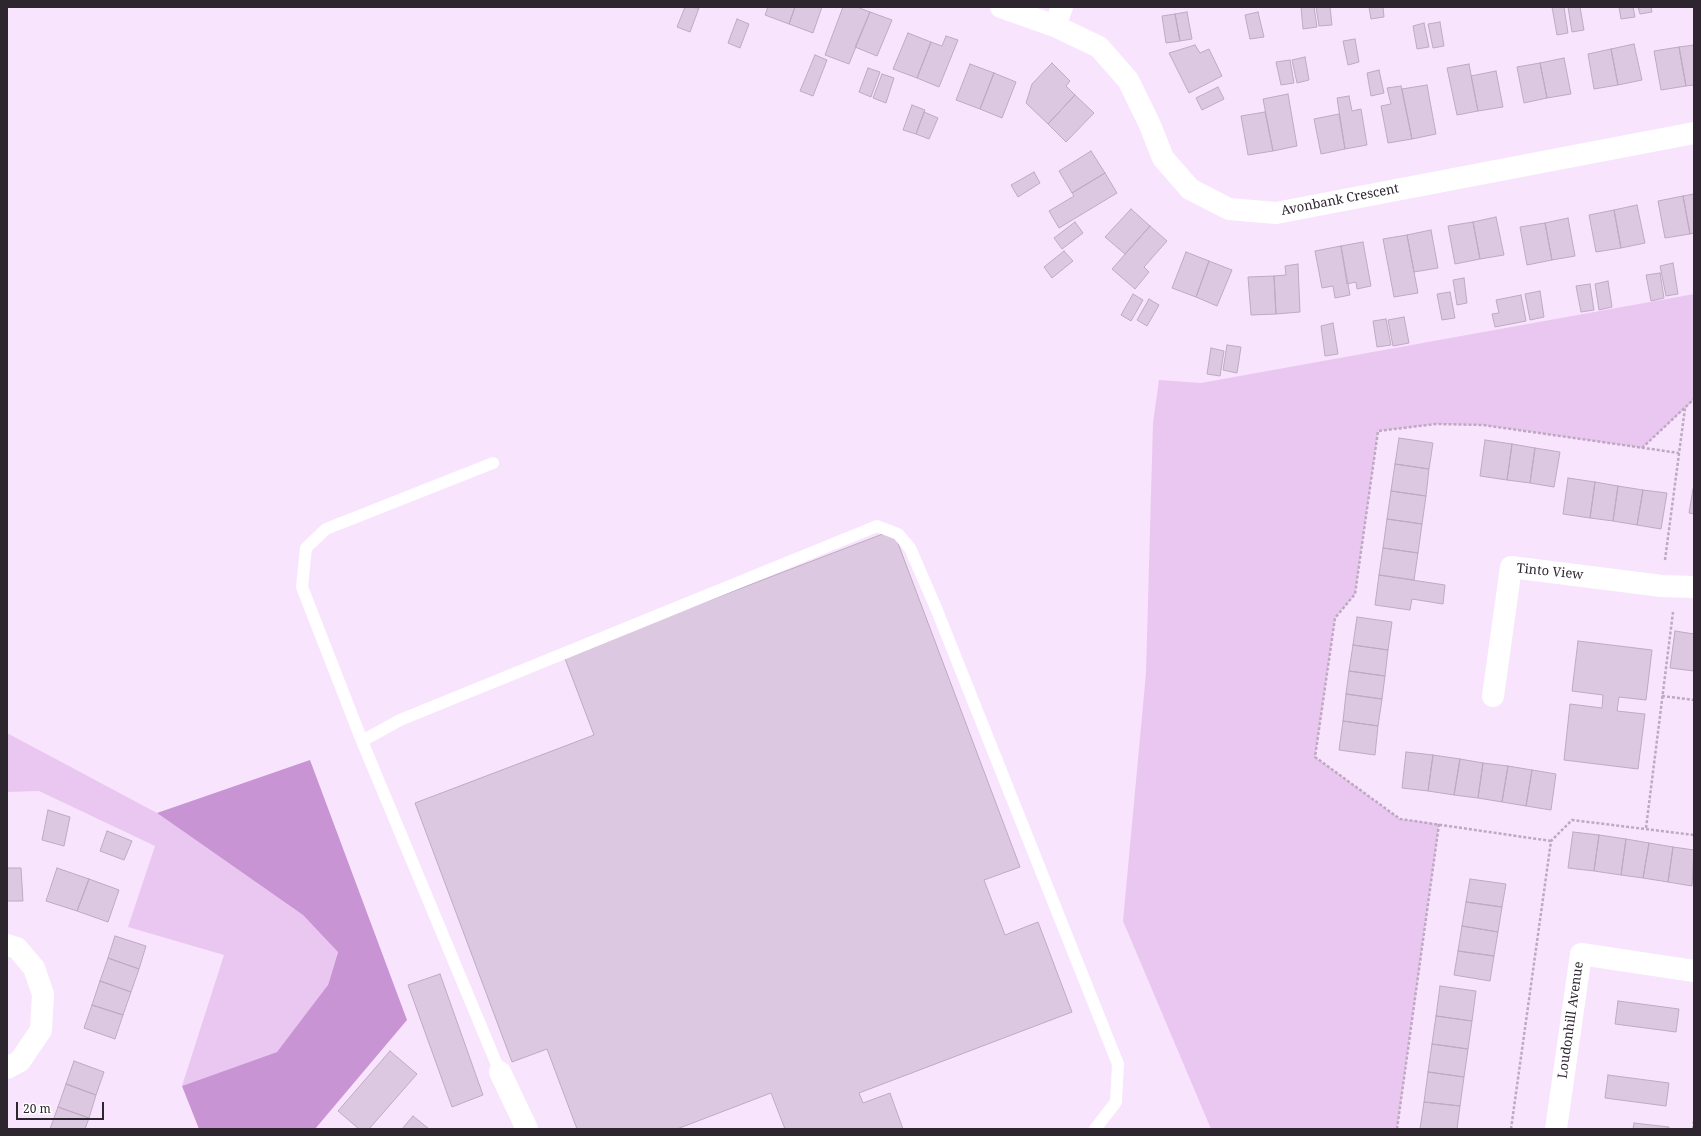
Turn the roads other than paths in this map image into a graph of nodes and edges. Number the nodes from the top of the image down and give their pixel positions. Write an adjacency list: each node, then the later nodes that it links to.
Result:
1 (1001, 7): 2 (street, Avonbank Crescent)
2 (1058, 17): 3 (street, Avonbank Crescent)
3 (1694, 133)
4 (493, 463): 7 (lane)
5 (1677, 586): 6 (street, Tinto View)
6 (1493, 696)
7 (362, 741): 11 (lane); 13 (lane)
8 (7, 945): 10 (street)
9 (1694, 971): 14 (street, Loudonhill Avenue)
10 (7, 1068)
11 (500, 1072): 12 (street)
12 (527, 1129)
13 (1095, 1129)
14 (1556, 1129)

